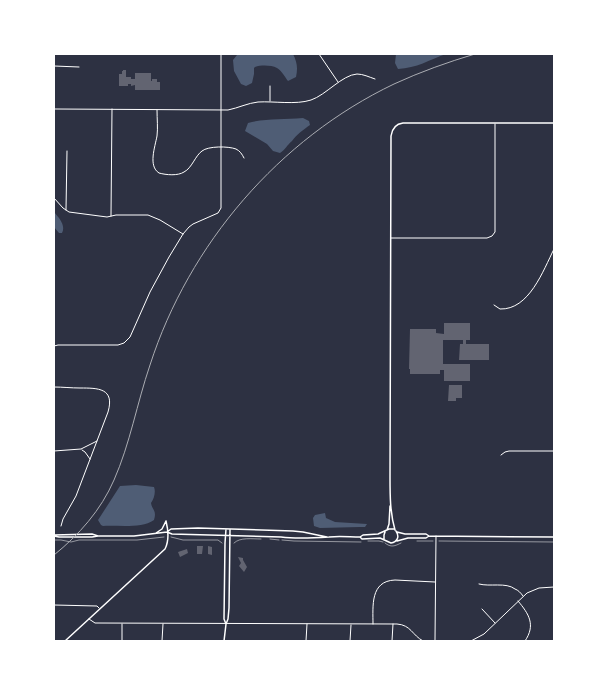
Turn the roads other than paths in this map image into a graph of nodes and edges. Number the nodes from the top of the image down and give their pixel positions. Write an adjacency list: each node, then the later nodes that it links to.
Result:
1 (221, 54): 12 (street)
2 (319, 54): 6 (street)
3 (54, 66): 4 (street)
4 (79, 67)
5 (374, 79): 6 (street)
6 (338, 83): 8 (street)
7 (270, 86): 8 (street)
8 (270, 102): 12 (street)
9 (54, 109): 10 (street)
10 (112, 109): 11 (street); 20 (street)
11 (157, 110): 12 (street); 15 (street)
12 (221, 110): 15 (street)
13 (495, 123): 14 (street); 22 (street); 22 (street)
14 (554, 123)
15 (221, 147): 17 (street); 21 (street)
16 (67, 151): 19 (street)
17 (244, 158)
18 (54, 198): 19 (street)
19 (66, 210): 20 (street)
20 (111, 216): 21 (street)
21 (183, 234): 25 (street)
22 (391, 238): 33 (street)
23 (554, 249): 24 (street)
24 (494, 305)
25 (54, 346)
26 (54, 387): 27 (street)
27 (97, 441): 28 (street); 32 (street)
28 (81, 449): 29 (street); 32 (street)
29 (54, 451)
30 (554, 451): 31 (street)
31 (501, 455)
32 (90, 459): 34 (street)
33 (390, 504): 37 (street); 38 (street)
34 (61, 526)
35 (226, 529): 36 (street); 39 (street); 41 (street)
36 (230, 529): 43 (street); 46 (street)
37 (396, 530): 38 (street); 44 (street); 49 (street)
38 (386, 531): 47 (street); 50 (street)
39 (167, 532): 40 (street); 40 (street); 41 (street); 57 (street)
40 (155, 533): 42 (street)
41 (226, 535): 43 (street); 63 (street)
42 (54, 536)
43 (230, 536): 46 (street); 63 (street)
44 (430, 536): 45 (street); 49 (street)
45 (436, 536): 48 (street); 51 (street)
46 (329, 537): 47 (street)
47 (360, 537): 50 (street)
48 (554, 537)
49 (396, 541): 50 (street)
50 (385, 542)
51 (436, 582): 66 (street); 76 (street)
52 (479, 584): 54 (street)
53 (554, 587): 54 (street)
54 (523, 596): 55 (street)
55 (518, 602): 62 (street); 78 (street)
56 (54, 605): 57 (street)
57 (99, 609): 59 (street)
58 (482, 609): 62 (street)
59 (89, 619): 60 (street); 68 (street)
60 (122, 623): 61 (street); 69 (street)
61 (163, 623): 63 (street); 70 (street)
62 (495, 623): 77 (street)
63 (226, 624): 64 (street); 71 (street)
64 (307, 624): 65 (street); 72 (street)
65 (351, 624): 66 (street); 73 (street)
66 (373, 624): 67 (street)
67 (393, 624): 74 (street); 75 (street)
68 (65, 641)
69 (122, 641)
70 (162, 641)
71 (224, 641)
72 (306, 641)
73 (350, 641)
74 (392, 641)
75 (423, 641)
76 (435, 641)
77 (471, 641)
78 (525, 641)

